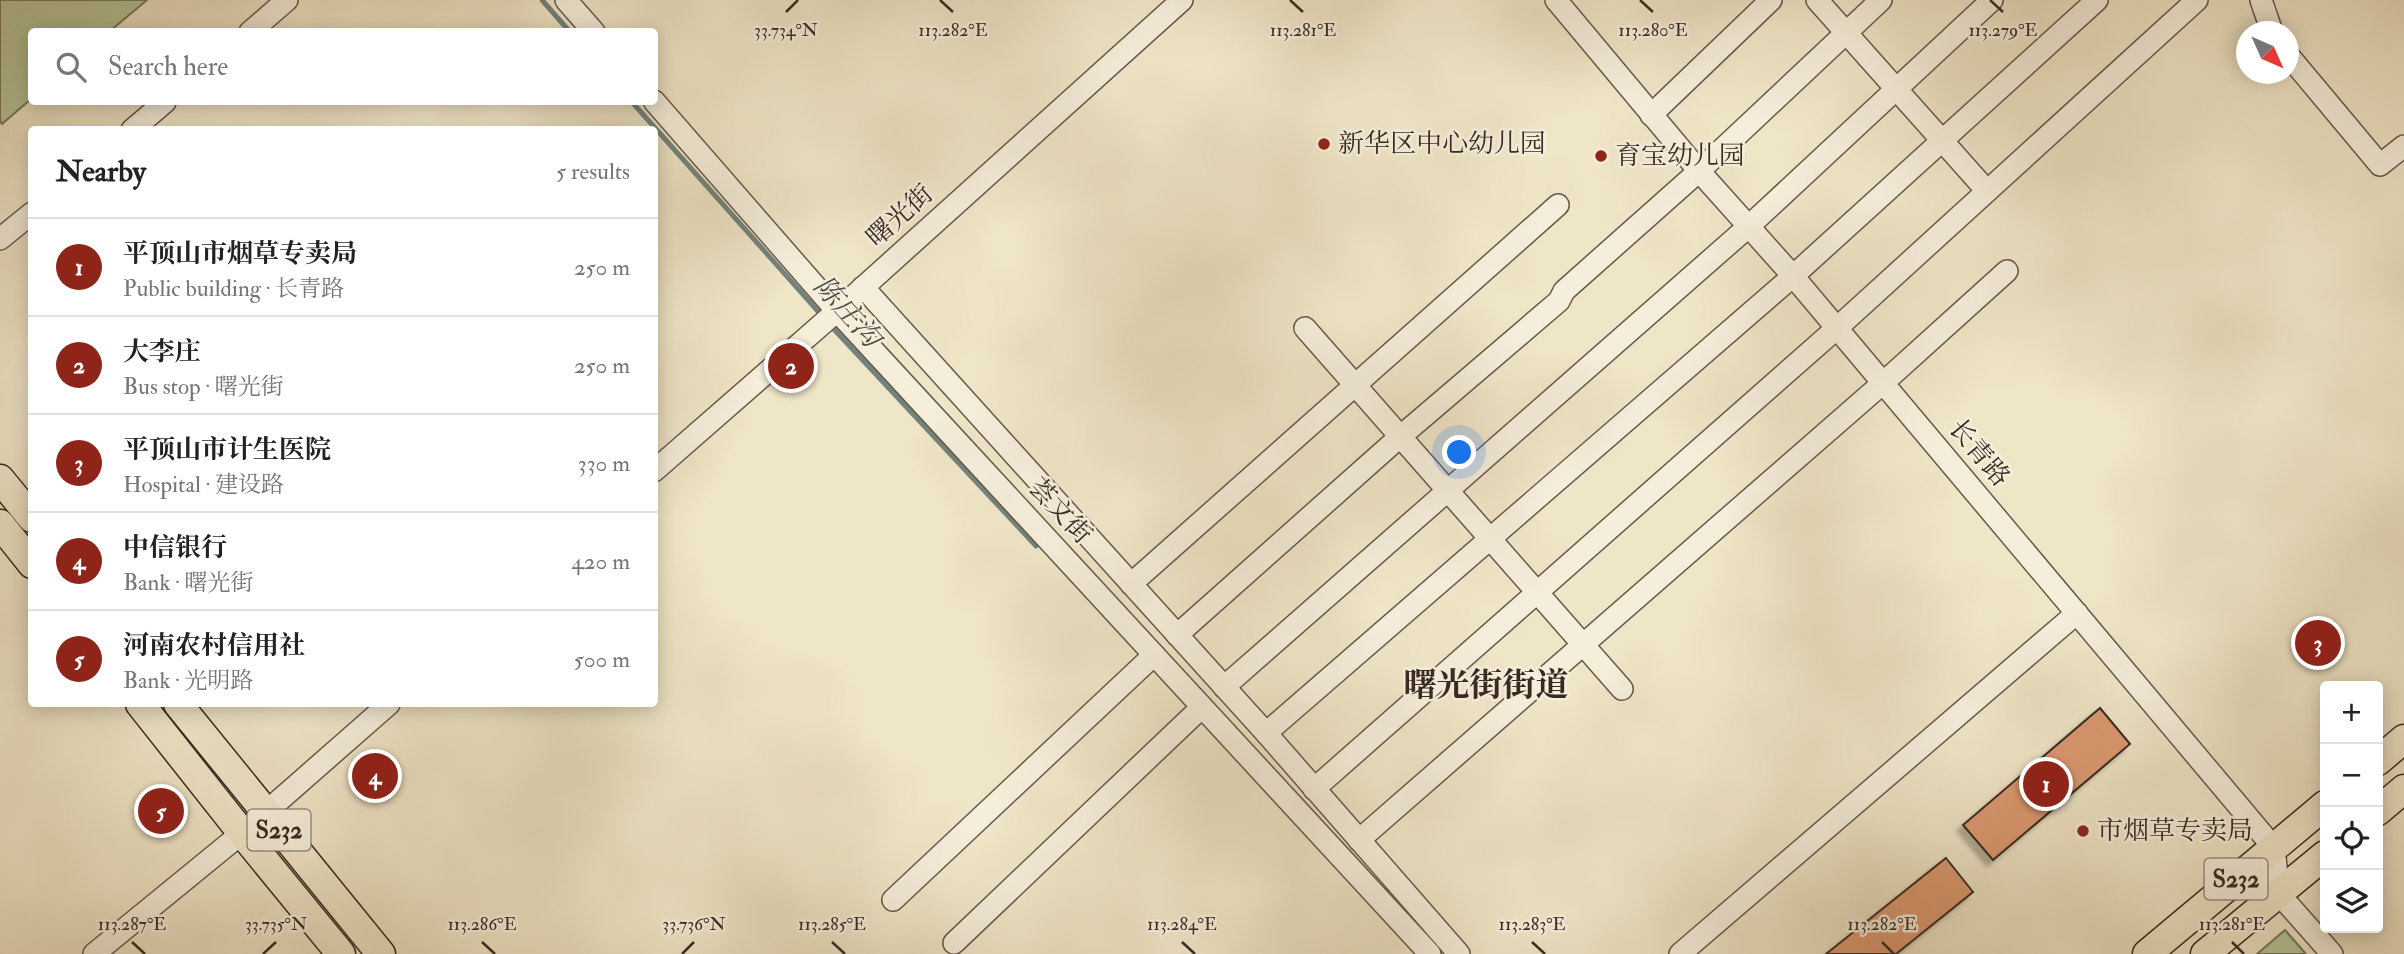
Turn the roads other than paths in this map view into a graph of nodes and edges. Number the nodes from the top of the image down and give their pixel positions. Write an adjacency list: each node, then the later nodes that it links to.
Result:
1 (287, 0): 13 (street)
2 (566, 0): 14 (street)
3 (1182, 0): 32 (street, 曙光街)
4 (1556, 0): 20 (street, 长青路)
5 (1771, 0): 20 (street)
6 (1817, 0): 15 (street)
7 (1881, 0): 15 (street)
8 (1992, 0): 17 (street)
9 (2097, 0): 22 (street)
10 (2197, 0): 25 (street)
11 (2261, 0): 12 (street)
12 (2268, 21)
13 (255, 28)
14 (590, 28)
15 (1845, 32): 17 (street); 24 (street)
16 (2299, 68): 23 (street)
17 (1896, 89): 22 (street); 28 (street)
18 (161, 105): 21 (street)
19 (657, 105): 33 (street, 荟文街)
20 (1651, 114): 24 (street, 长青路)
21 (137, 126)
22 (1942, 142): 25 (street); 31 (street)
23 (2404, 146)
24 (1699, 171): 28 (street, 长青路); 38 (street)
25 (1987, 191): 35 (street)
26 (1558, 205): 37 (street)
27 (28, 216): 29 (street)
28 (1748, 226): 31 (street, 长青路); 41 (street)
29 (0, 239)
30 (2007, 271): 36 (street)
31 (1794, 276): 35 (street, 长青路); 44 (street)
32 (863, 287): 33 (street, 曙光街); 46 (street)
33 (828, 318): 39 (street, 曙光街); 51 (street, 荟文街)
34 (1305, 328): 37 (street)
35 (1837, 328): 36 (street, 长青路); 47 (street)
36 (1883, 383): 48 (street, 长青路); 50 (street)
37 (1355, 385): 38 (street); 46 (street)
38 (1401, 437): 41 (street); 49 (street)
39 (658, 467)
40 (0, 478): 42 (main road)
41 (1448, 491): 44 (street); 52 (street)
42 (28, 513)
43 (0, 524): 45 (main road)
44 (1490, 539): 47 (street); 58 (street)
45 (28, 559)
46 (1131, 584): 49 (street)
47 (1537, 592): 50 (street); 61 (street)
48 (2077, 613): 68 (street, 长青路); 78 (street)
49 (1177, 635): 52 (street)
50 (1583, 645): 53 (street); 67 (street)
51 (1154, 655): 57 (street, 荟文街); 71 (street)
52 (1224, 687): 58 (street)
53 (1622, 689)
54 (143, 707): 66 (main road, S232)
55 (180, 707): 65 (main road, S232)
56 (386, 707): 65 (street)
57 (1202, 707): 72 (street); 76 (street, 荟文街)
58 (1266, 733): 61 (street)
59 (2404, 739): 60 (main road)
60 (2383, 757)
61 (1314, 789): 67 (street)
62 (2404, 789): 64 (main road)
63 (2323, 807): 68 (main road, S232)
64 (2383, 807)
65 (265, 813): 66 (street); 75 (main road, S232)
66 (242, 833): 73 (street); 74 (main road, S232)
67 (1359, 839): 77 (street)
68 (2274, 848): 70 (street); 79 (main road, S232)
69 (2320, 859): 70 (main road, S232)
70 (2279, 894): 80 (main road, S232); 81 (street)
71 (893, 900)
72 (954, 943)
73 (94, 954)
74 (341, 954)
75 (381, 954)
76 (1430, 954)
77 (1460, 954)
78 (1680, 954)
79 (2147, 954)
80 (2205, 954)
81 (2332, 954)

